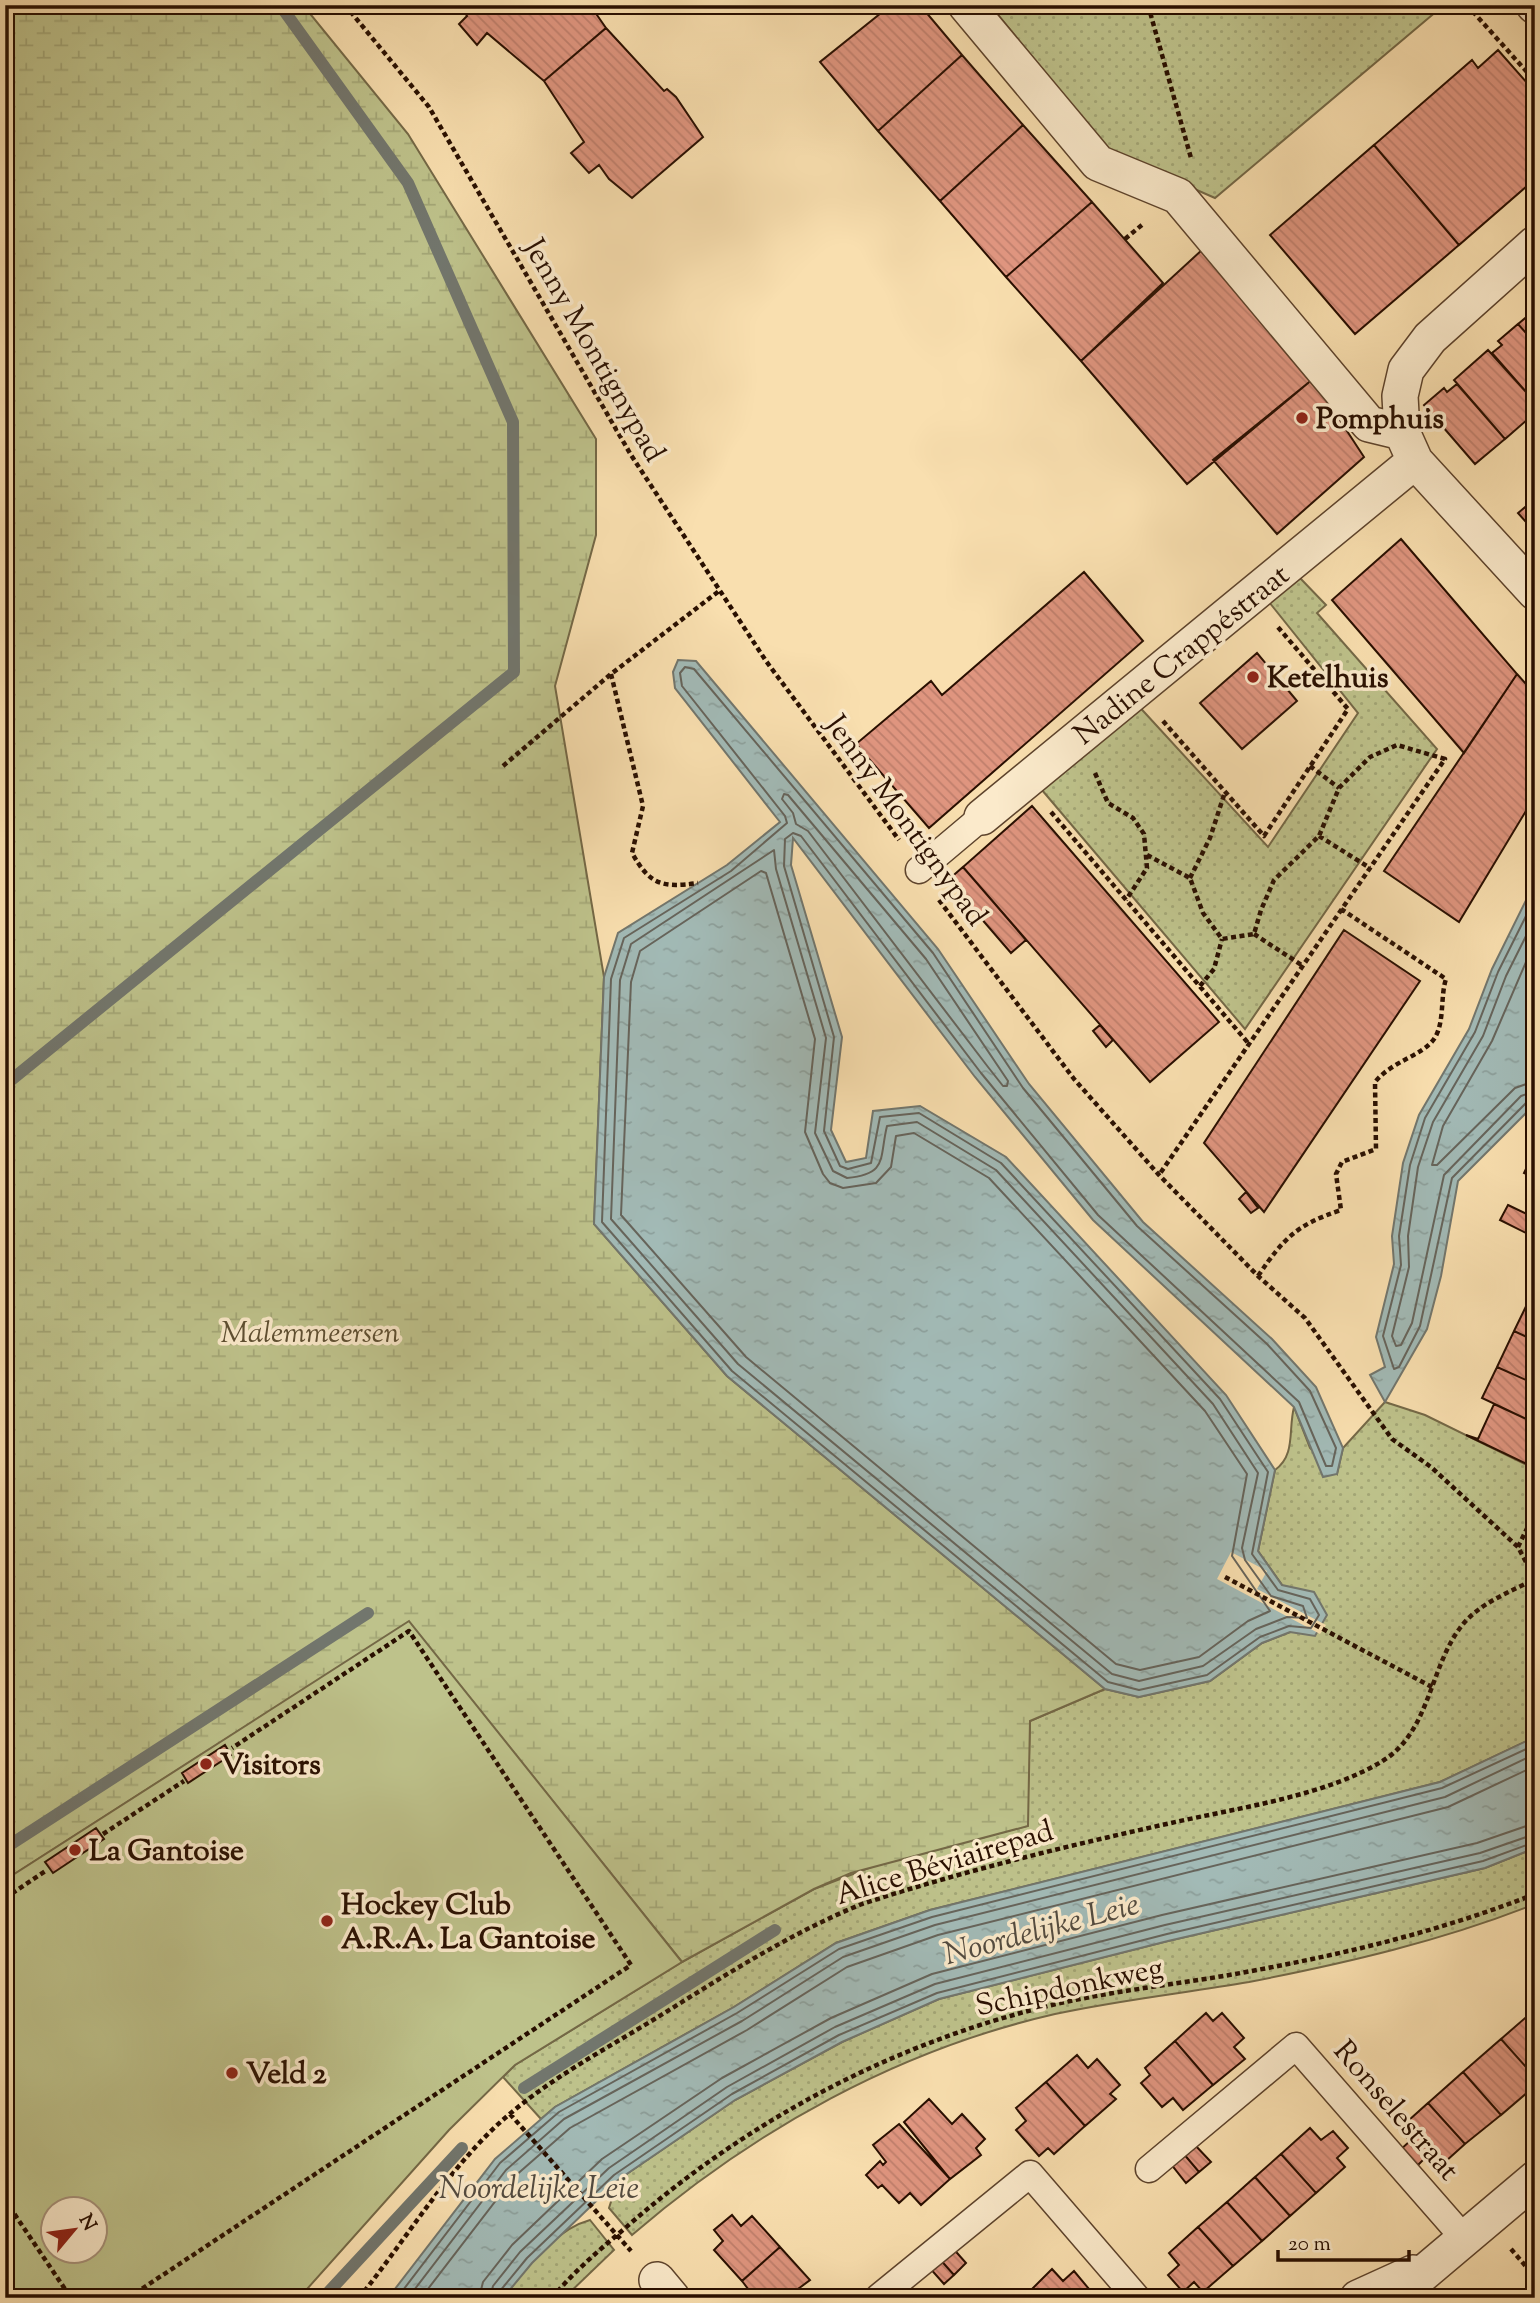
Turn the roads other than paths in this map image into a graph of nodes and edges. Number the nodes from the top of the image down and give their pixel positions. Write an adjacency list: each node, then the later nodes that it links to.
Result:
1 (966, 5): 3 (street)
2 (1535, 244): 3 (street)
3 (1409, 447): 4 (street); 5 (street, Nadine Crappéstraat)
4 (1535, 592)
5 (982, 817): 6 (street, Nadine Crappéstraat)
6 (919, 870)
7 (1149, 2169): 9 (street, Ronselestraat)
8 (1535, 2179): 9 (street)
9 (1463, 2237): 10 (street)
10 (1429, 2266): 13 (street); 14 (street)
11 (879, 2297): 12 (street)
12 (1137, 2298)
13 (1358, 2298)
14 (1394, 2298)

